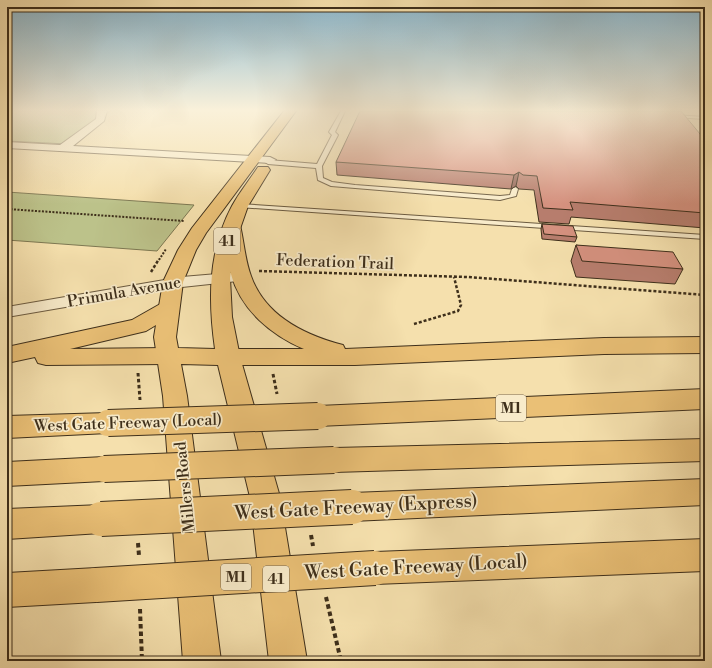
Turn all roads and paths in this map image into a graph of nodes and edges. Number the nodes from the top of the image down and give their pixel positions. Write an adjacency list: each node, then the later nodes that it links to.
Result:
1 (71, 142): 6 (street)
2 (273, 142): 7 (main road, Millers Road / 41)
3 (282, 142): 7 (main road, Millers Road / 41)
4 (331, 142): 8 (lane)
5 (7, 145): 6 (street)
6 (63, 148): 7 (street)
7 (264, 160): 8 (lane); 10 (main road, Millers Road / 41); 12 (main road, Millers Road / 41)
8 (319, 166): 9 (lane)
9 (515, 189)
10 (240, 206): 13 (main road, Millers Road / 41); 14 (lane)
11 (7, 209): 12 (path)
12 (206, 223): 18 (main road, Millers Road / 41)
13 (232, 225): 15 (main road); 17 (main road, Millers Road / 41)
14 (705, 238)
15 (247, 272): 16 (path, Federation Trail); 17 (street, Primula Avenue); 27 (main road)
16 (454, 277): 19 (path, Federation Trail); 22 (path)
17 (220, 278): 18 (street, Primula Avenue); 26 (main road, Millers Road / 41)
18 (173, 282): 20 (main road, Millers Road / 41); 21 (street, Primula Avenue)
19 (705, 295)
20 (170, 308): 24 (main road); 25 (main road, Millers Road / 41)
21 (7, 312)
22 (414, 324)
23 (705, 345): 27 (main road)
24 (7, 356): 25 (main road)
25 (168, 356): 26 (main road); 36 (main road, Millers Road / 41)
26 (228, 356): 27 (main road); 37 (main road, Millers Road / 41)
27 (355, 357)
28 (705, 399): 29 (main road, West Gate Freeway (Local) / M1, bridge)
29 (7, 427)
30 (705, 450): 31 (main road, bridge)
31 (7, 474)
32 (705, 492): 33 (main road, West Gate Freeway (Express), bridge)
33 (7, 524)
34 (705, 555): 35 (main road, West Gate Freeway (Local) / M1, bridge)
35 (7, 590)
36 (202, 661)
37 (288, 661)

